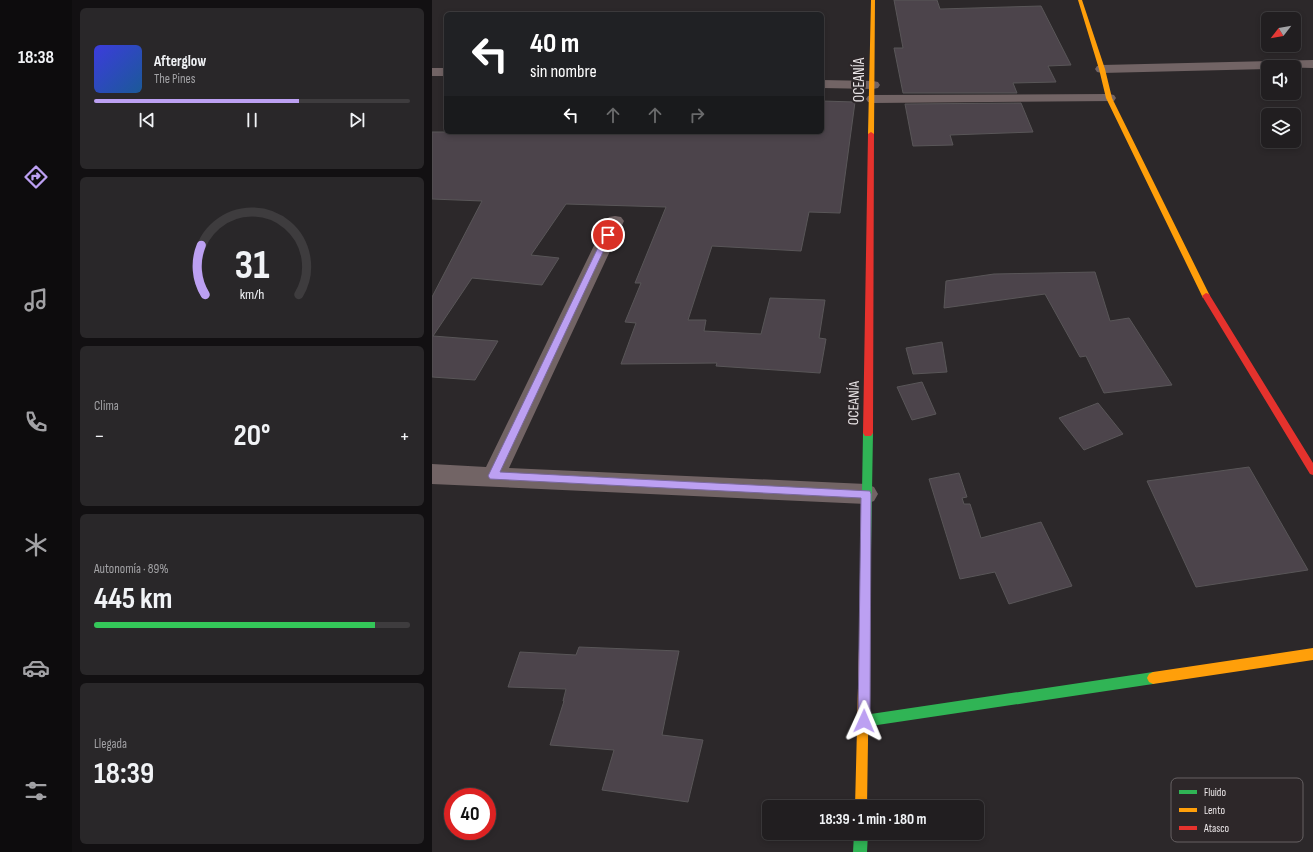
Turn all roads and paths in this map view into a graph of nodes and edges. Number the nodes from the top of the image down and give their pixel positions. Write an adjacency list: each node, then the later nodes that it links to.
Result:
1 (873, 0): 8 (street, OCEANÍA)
2 (1080, 0): 4 (street)
3 (1313, 64): 4 (street)
4 (1102, 69): 9 (street)
5 (432, 72): 6 (street)
6 (444, 72)
7 (824, 84): 8 (street)
8 (873, 92): 9 (street); 14 (street, OCEANÍA)
9 (1109, 98): 11 (street)
10 (615, 221): 13 (street)
11 (1313, 471)
12 (432, 474): 13 (street)
13 (493, 476): 14 (street)
14 (866, 494): 16 (street, OCEANÍA)
15 (1313, 654): 16 (street)
16 (864, 721): 17 (street, OCEANÍA)
17 (861, 800)
18 (861, 840): 19 (street)
19 (860, 852)

